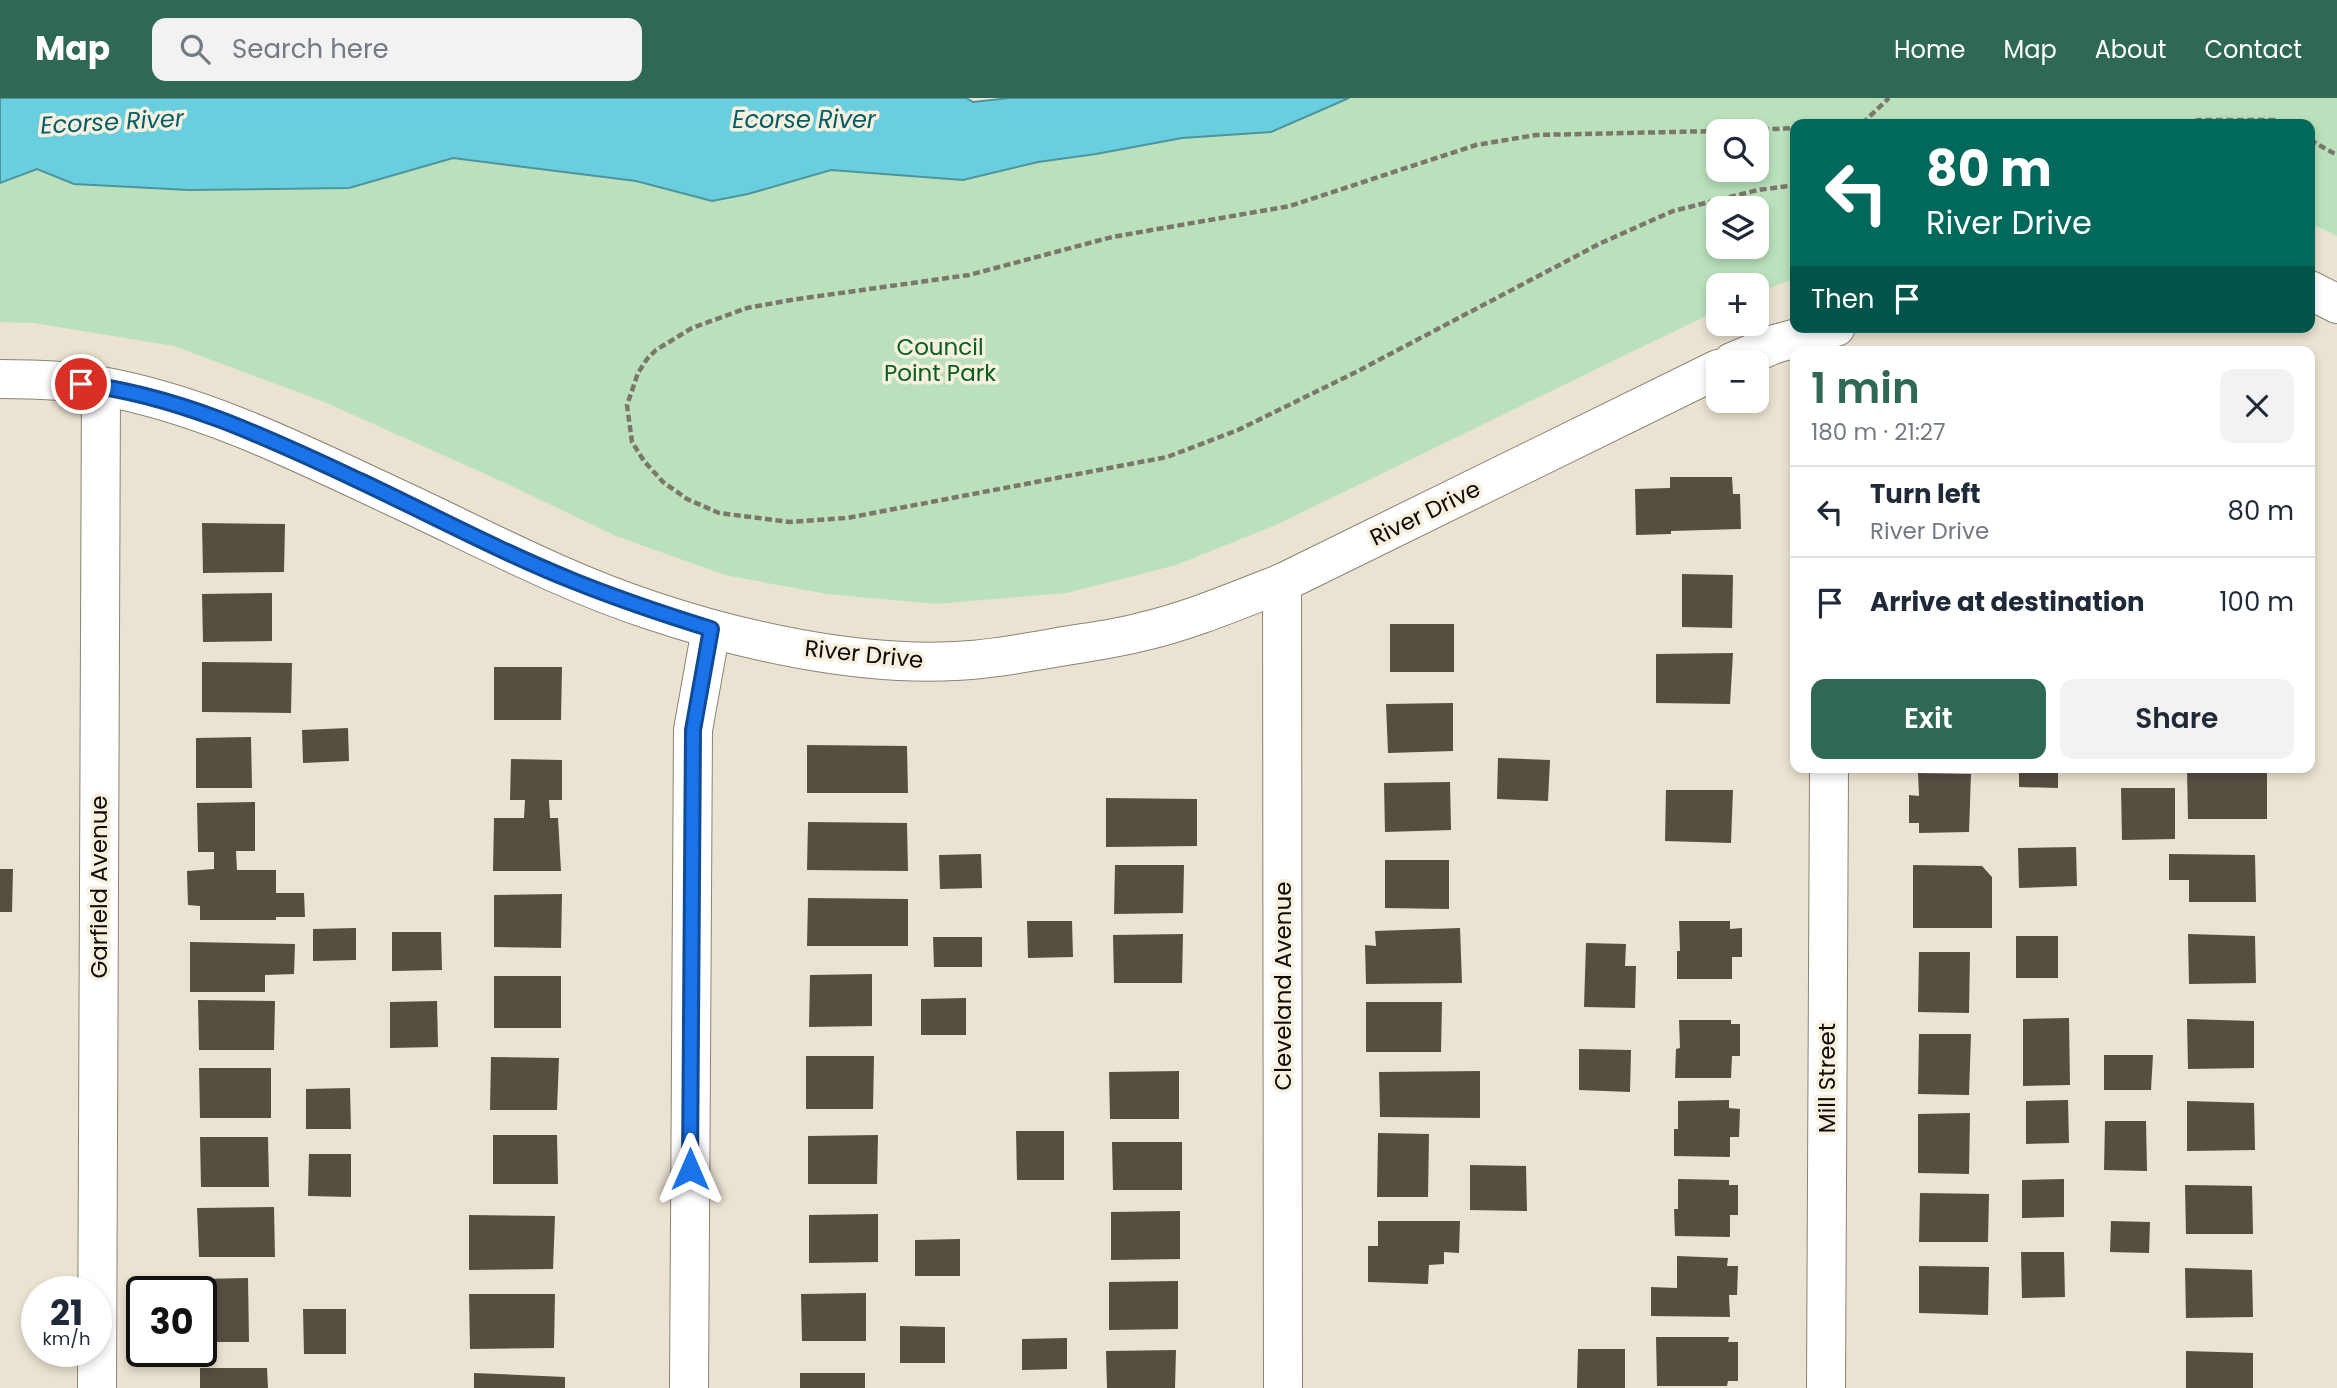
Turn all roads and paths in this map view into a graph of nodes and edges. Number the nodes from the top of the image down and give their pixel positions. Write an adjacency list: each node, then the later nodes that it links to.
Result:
1 (1889, 98): 2 (path)
2 (1867, 119)
3 (1790, 128): 4 (path)
4 (1769, 129)
5 (1706, 131): 8 (path)
6 (2315, 143): 7 (path)
7 (2337, 155)
8 (1790, 186)
9 (2315, 293): 10 (street)
10 (2337, 304)
11 (1833, 336): 12 (street)
12 (1761, 350)
13 (1706, 375): 16 (street, River Drive)
14 (0, 379): 15 (street, River Drive)
15 (101, 386): 17 (street, River Drive); 19 (street, Garfield Avenue)
16 (1282, 583): 17 (street, River Drive); 21 (street, Cleveland Avenue)
17 (711, 629): 20 (street)
18 (1829, 773): 22 (street, Mill Street)
19 (97, 1388)
20 (689, 1388)
21 (1283, 1388)
22 (1826, 1388)

